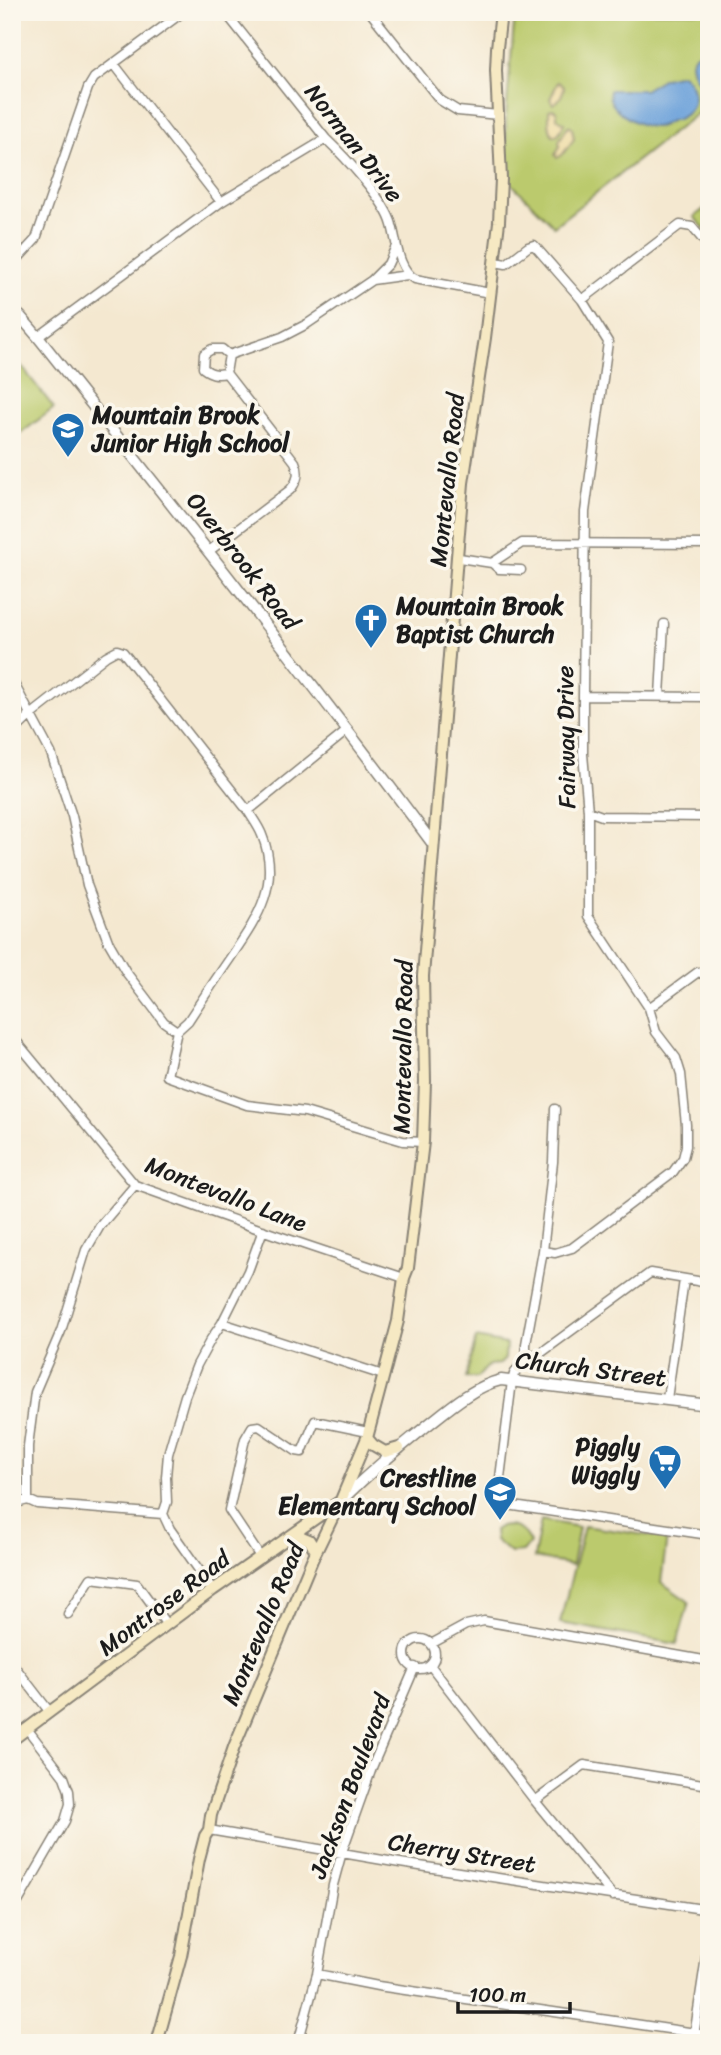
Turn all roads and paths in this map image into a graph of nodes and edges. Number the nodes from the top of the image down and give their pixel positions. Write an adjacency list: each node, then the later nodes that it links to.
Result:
1 (183, 12): 5 (street)
2 (225, 12): 7 (street, Norman Drive)
3 (370, 12): 6 (street)
4 (501, 12): 6 (main road, Montevallo Road)
5 (114, 64): 8 (street); 12 (street)
6 (498, 115): 11 (main road, Montevallo Road)
7 (326, 139): 8 (street); 9 (street, Norman Drive)
8 (221, 202): 19 (street)
9 (396, 247): 13 (street, Norman Drive); 14 (street)
10 (709, 247): 16 (street)
11 (495, 262): 15 (main road, Montevallo Road); 16 (street, Fairway Drive)
12 (12, 265)
13 (408, 275): 14 (street); 15 (street)
14 (372, 280): 20 (street)
15 (490, 293): 25 (main road, Montevallo Road)
16 (582, 300): 22 (street, Fairway Drive)
17 (12, 305): 18 (street)
18 (16, 315): 19 (street, Overbrook Road)
19 (38, 337): 24 (street, Overbrook Road)
20 (229, 355): 21 (street); 21 (street)
21 (226, 373): 24 (street)
22 (585, 544): 23 (street); 26 (street); 30 (street, Fairway Drive)
23 (709, 544)
24 (209, 551): 34 (street, Overbrook Road)
25 (459, 558): 26 (street); 39 (main road, Montevallo Road)
26 (492, 563): 27 (street)
27 (521, 570)
28 (664, 624): 31 (street)
29 (12, 680): 33 (street)
30 (583, 696): 31 (street); 37 (street, Fairway Drive)
31 (660, 696): 32 (street)
32 (709, 696)
33 (32, 715): 35 (street); 36 (street); 42 (street)
34 (348, 730): 36 (street); 39 (street, Overbrook Road)
35 (12, 733)
36 (248, 811): 42 (street)
37 (588, 811): 38 (street); 41 (street, Fairway Drive)
38 (709, 817)
39 (433, 844): 45 (main road, Montevallo Road)
40 (709, 976): 41 (street)
41 (649, 1008): 48 (street, Fairway Drive)
42 (177, 1031): 45 (street)
43 (12, 1036): 46 (street, Montevallo Lane)
44 (555, 1109): 48 (street)
45 (423, 1142): 49 (main road, Montevallo Road)
46 (135, 1185): 47 (street, Montevallo Lane); 60 (street)
47 (263, 1230): 49 (street, Montevallo Lane); 52 (street)
48 (543, 1251): 53 (street)
49 (404, 1278): 54 (main road, Montevallo Road)
50 (684, 1280): 51 (street); 53 (street); 56 (street)
51 (709, 1283)
52 (222, 1323): 54 (street); 63 (street)
53 (526, 1356): 55 (street)
54 (383, 1376): 58 (main road, Montevallo Road)
55 (512, 1381): 56 (street, Church Street); 59 (street, Church Street); 65 (street)
56 (667, 1399): 57 (street, Church Street)
57 (709, 1405)
58 (368, 1435): 59 (main road); 61 (main road, Montevallo Road); 67 (street)
59 (399, 1448): 61 (street, Church Street)
60 (28, 1500): 62 (street); 63 (street)
61 (341, 1500): 64 (main road, Montrose Road); 66 (main road, Montevallo Road)
62 (12, 1504)
63 (163, 1514): 68 (street)
64 (294, 1534): 66 (main road); 67 (main road, Montrose Road)
65 (709, 1535)
66 (316, 1551): 81 (main road, Montevallo Road)
67 (261, 1558): 68 (main road, Montrose Road)
68 (213, 1590): 70 (main road, Montrose Road)
69 (68, 1614): 70 (street)
70 (167, 1625): 76 (main road, Montrose Road)
71 (431, 1644): 72 (street, Jackson Boulevard); 74 (street); 75 (street, Jackson Boulevard)
72 (709, 1661)
73 (12, 1663): 76 (street)
74 (429, 1665): 75 (street); 80 (street)
75 (415, 1667): 82 (street, Jackson Boulevard)
76 (50, 1711): 77 (main road, Montrose Road)
77 (27, 1730): 78 (main road, Montrose Road); 84 (street)
78 (12, 1740)
79 (709, 1785): 80 (street)
80 (535, 1801): 83 (street)
81 (209, 1830): 82 (street, Cherry Street); 90 (main road, Montevallo Road)
82 (342, 1852): 83 (street, Cherry Street); 87 (street, Jackson Boulevard)
83 (613, 1896): 85 (street, Cherry Street)
84 (18, 1902)
85 (709, 1910)
86 (709, 1937): 88 (street)
87 (317, 1974): 88 (street); 91 (street, Jackson Boulevard)
88 (695, 2033): 89 (street); 92 (street)
89 (709, 2035)
90 (156, 2043)
91 (298, 2043)
92 (693, 2043)

